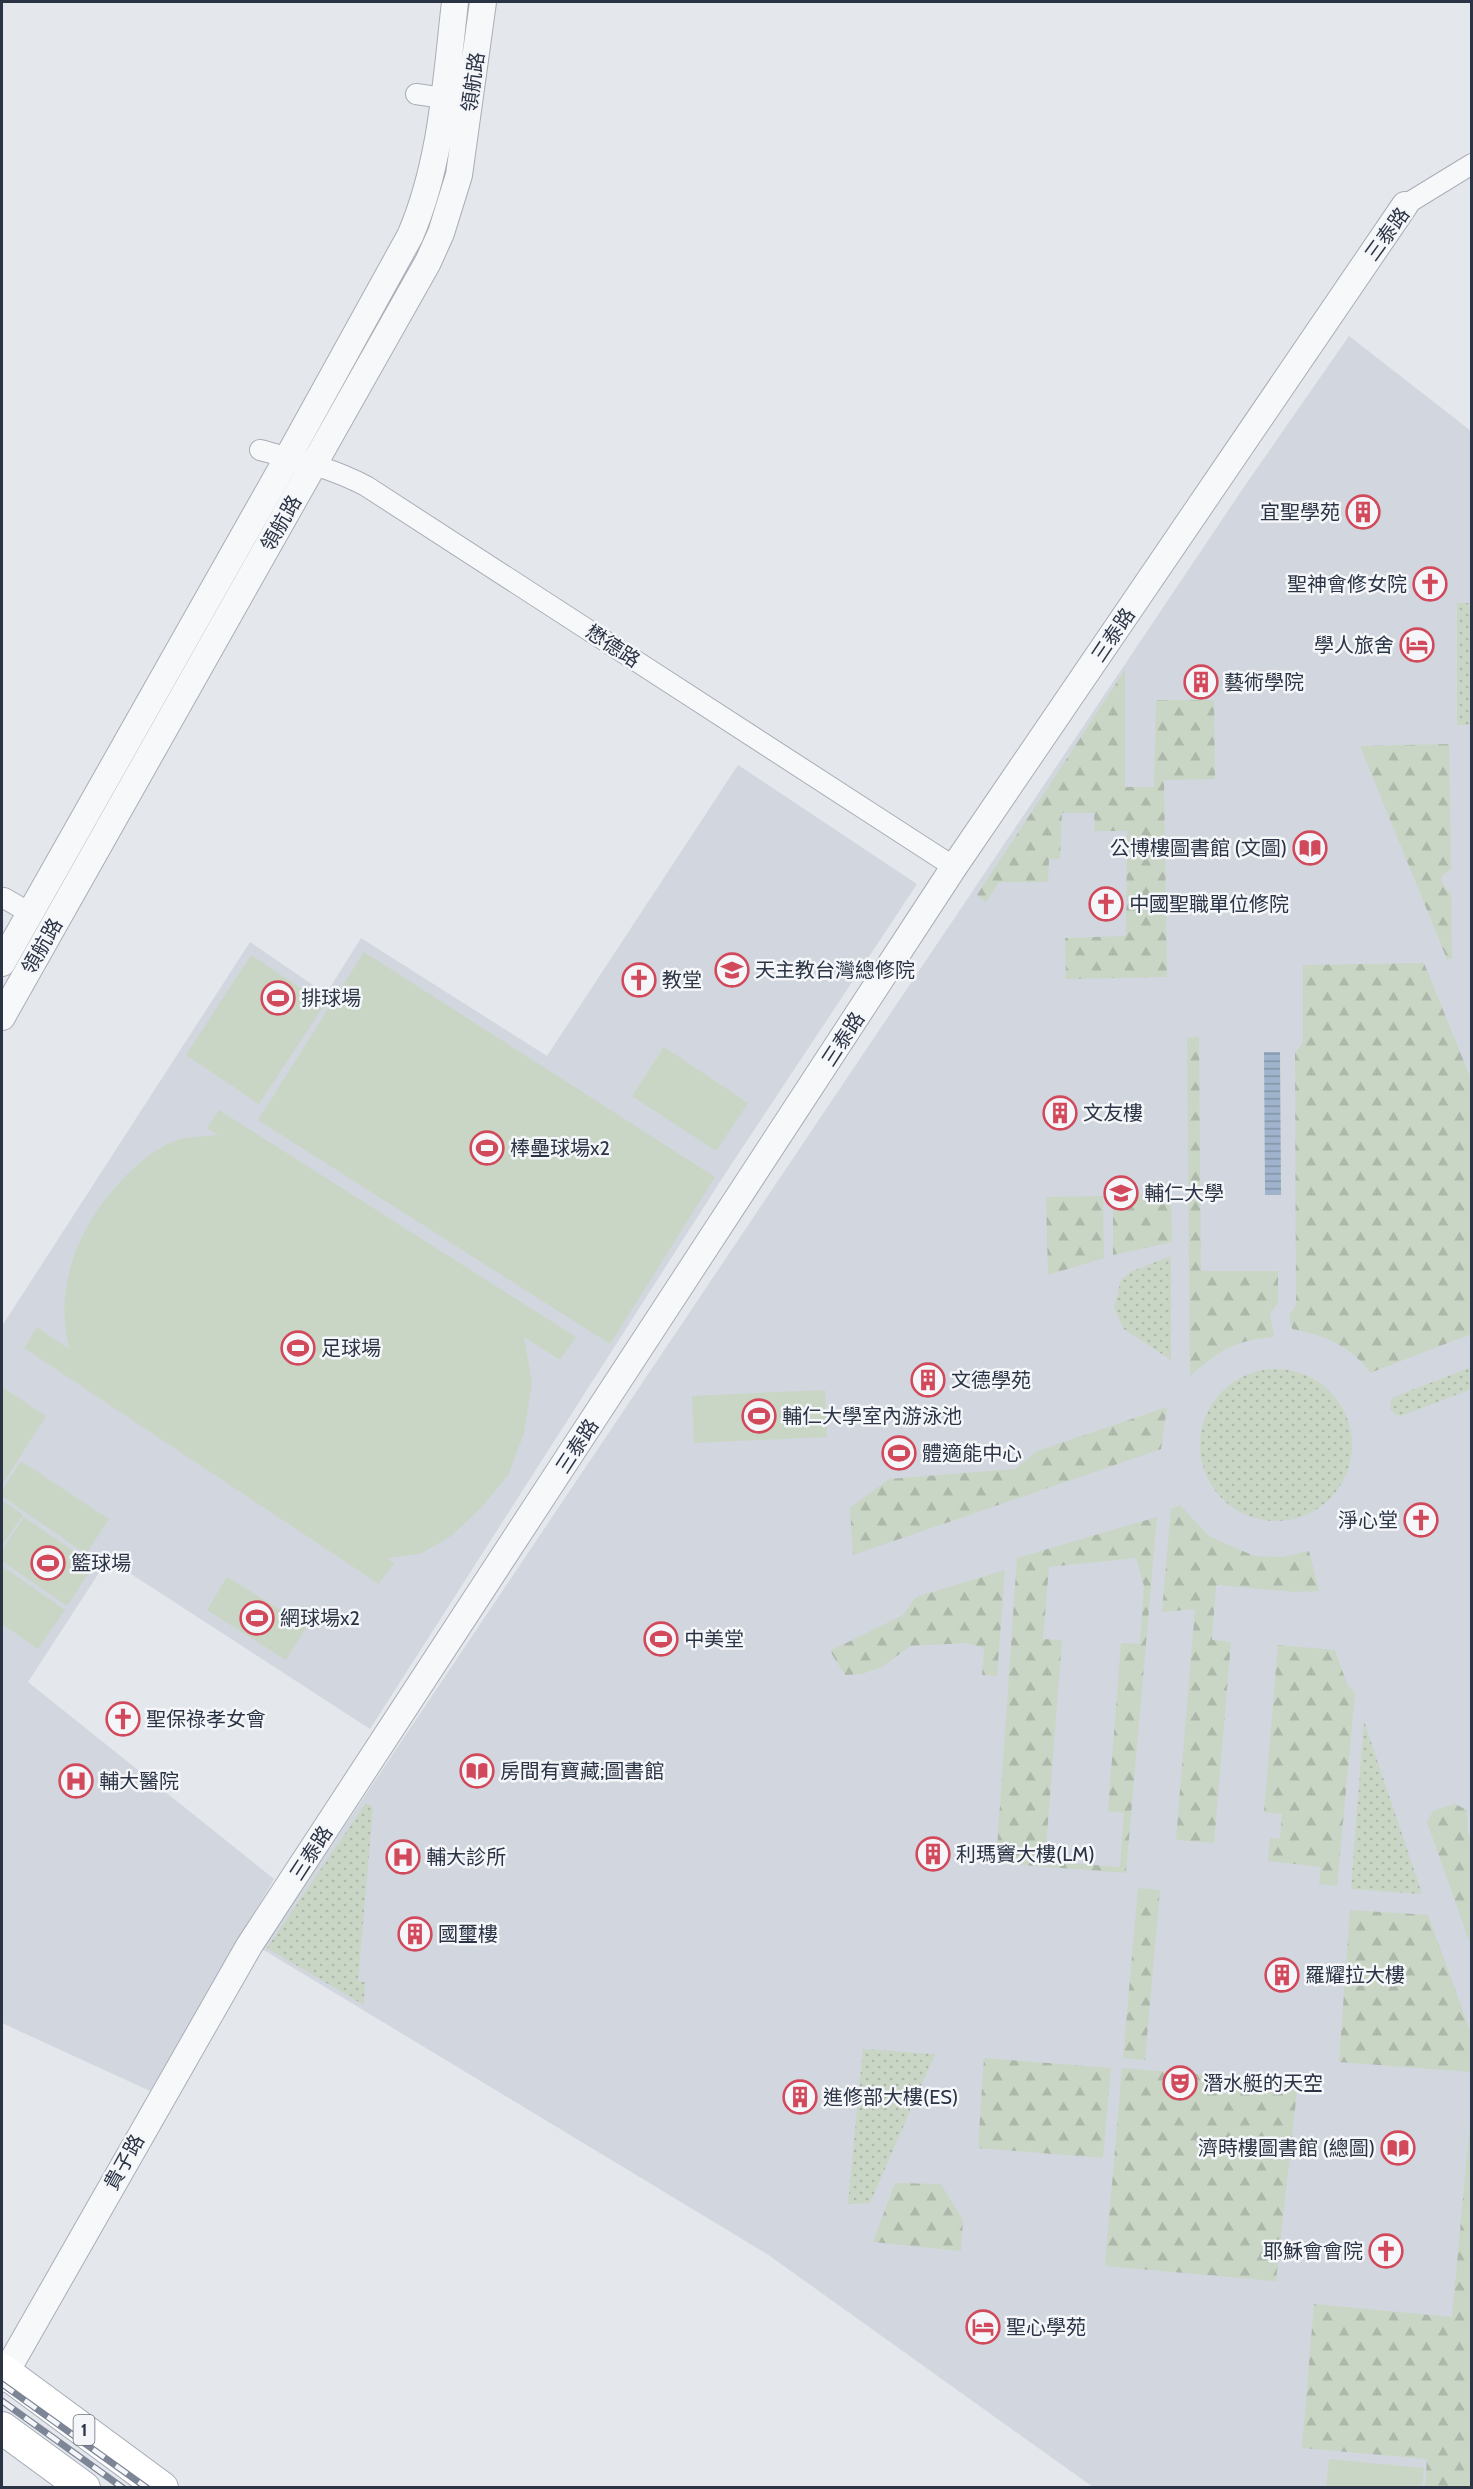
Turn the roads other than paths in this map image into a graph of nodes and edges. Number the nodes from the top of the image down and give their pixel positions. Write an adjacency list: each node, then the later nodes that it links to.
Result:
1 (455, 2): 4 (street, 領航路)
2 (483, 2): 9 (street, 領航路)
3 (416, 94): 4 (street)
4 (444, 98): 8 (street, 領航路)
5 (1472, 164): 6 (street, 三泰路)
6 (1405, 205): 10 (street, 三泰路)
7 (260, 450): 8 (street, 懋德路)
8 (288, 457): 9 (street, 懋德路); 12 (street, 領航路)
9 (315, 464): 10 (street, 懋德路); 14 (street, 領航路)
10 (954, 867): 15 (street, 三泰路)
11 (4, 898): 12 (street)
12 (30, 913): 13 (street, 領航路)
13 (2, 963)
14 (2, 1017)
15 (249, 1946): 16 (street, 貴子路)
16 (3, 2374): 19 (main road, 1)
17 (2, 2428): 18 (main road, 1)
18 (84, 2487)
19 (162, 2487)

